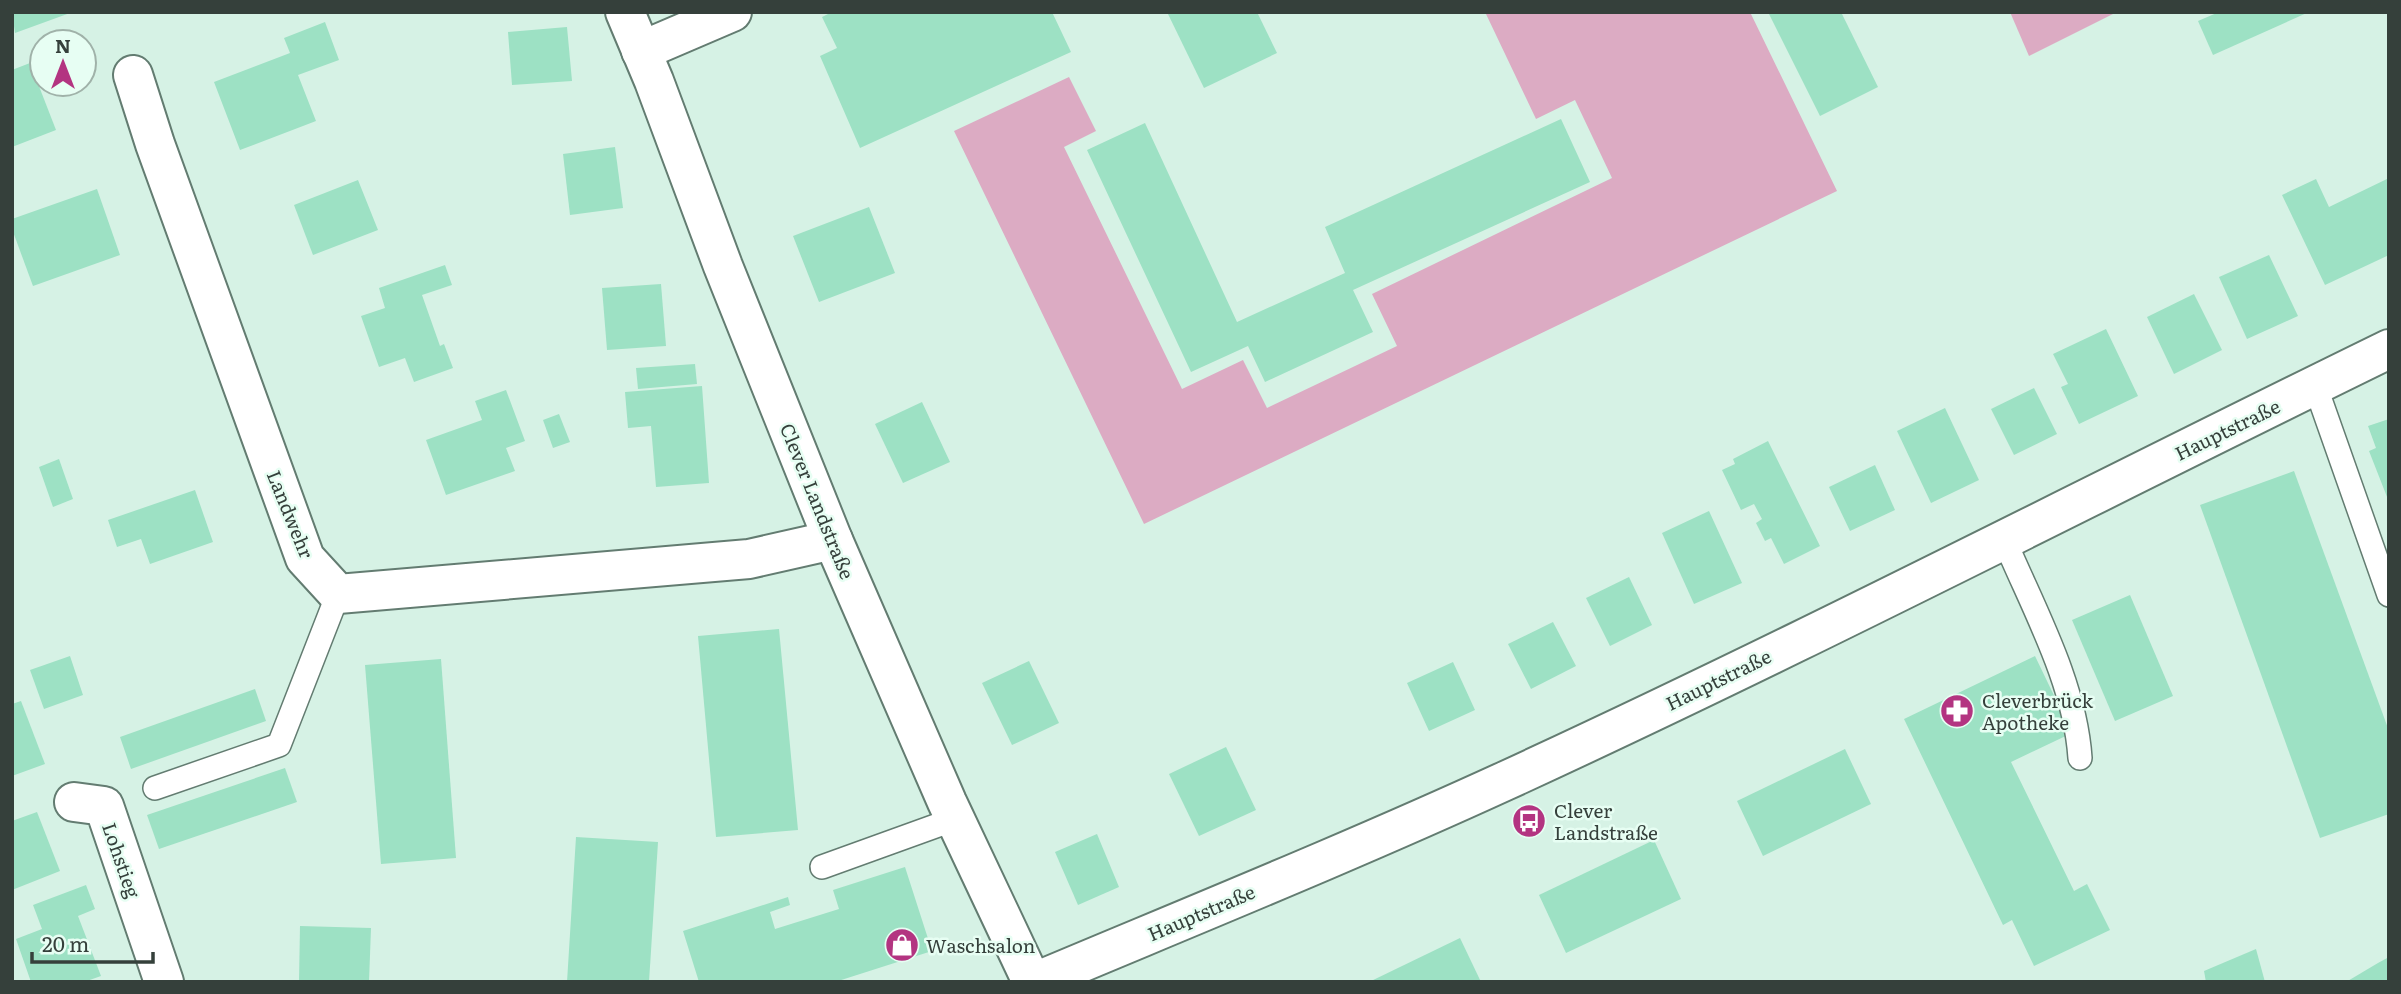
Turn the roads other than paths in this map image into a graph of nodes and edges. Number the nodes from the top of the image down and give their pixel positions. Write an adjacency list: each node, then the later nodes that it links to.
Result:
1 (625, 12): 3 (street, Clever Landstraße)
2 (732, 12): 3 (street)
3 (641, 51): 8 (street, Clever Landstraße)
4 (133, 75): 9 (street, Landwehr)
5 (2389, 349): 6 (street, Hauptstraße)
6 (2315, 385): 7 (street, Hauptstraße); 10 (lane)
7 (2004, 539): 11 (lane); 17 (street, Hauptstraße)
8 (833, 540): 9 (street); 14 (street, Clever Landstraße)
9 (338, 594): 12 (lane)
10 (2389, 595)
11 (2080, 758)
12 (155, 788)
13 (74, 802): 16 (street, Lohstieg)
14 (955, 819): 15 (lane); 17 (street, Clever Landstraße)
15 (822, 867)
16 (164, 982)
17 (1033, 982)

